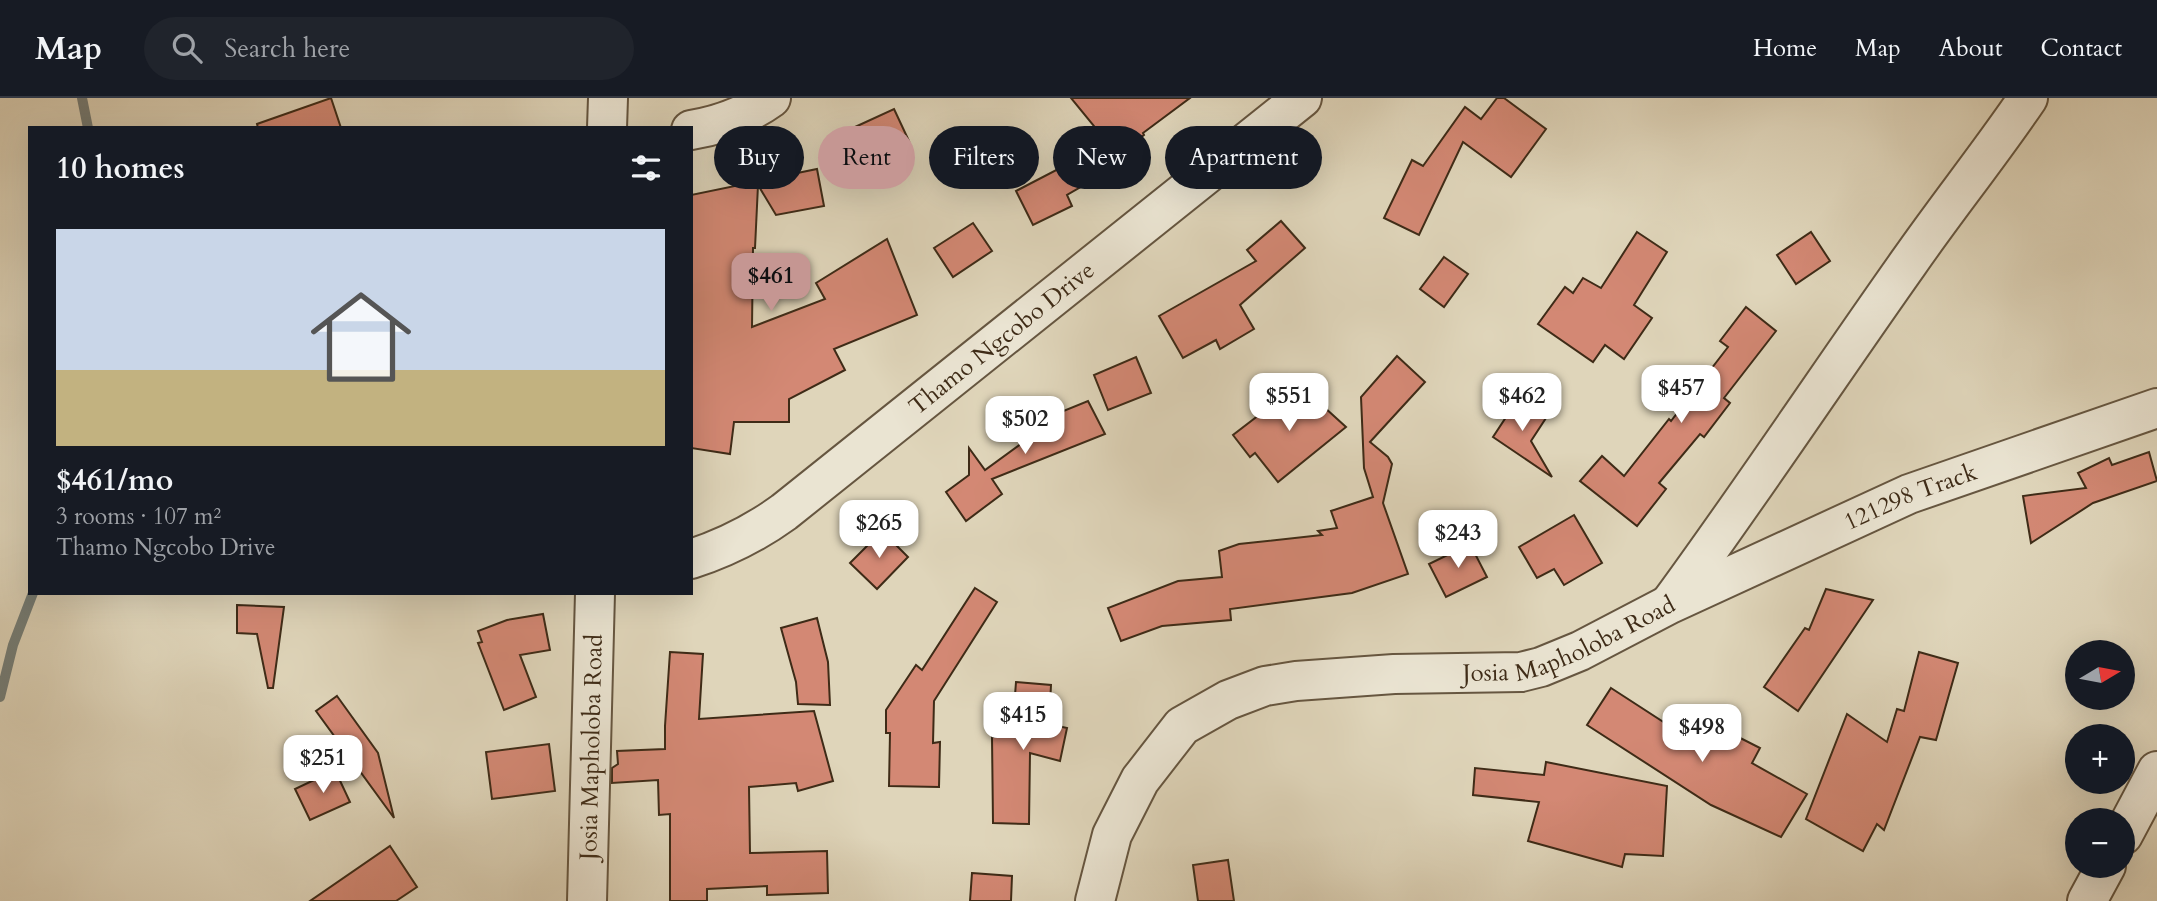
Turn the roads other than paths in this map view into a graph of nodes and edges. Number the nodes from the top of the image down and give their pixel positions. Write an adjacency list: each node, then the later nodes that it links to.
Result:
1 (608, 98): 5 (street)
2 (771, 98): 6 (street)
3 (1302, 98): 8 (street, Thamo Ngcobo Drive)
4 (2028, 98): 10 (street, Josia Mapholoba Road)
5 (607, 126)
6 (693, 130)
7 (2157, 408): 10 (street, 121298 Track)
8 (693, 558)
9 (595, 595): 14 (street, Josia Mapholoba Road)
10 (1670, 604): 15 (street, Josia Mapholoba Road)
11 (2157, 771): 12 (street)
12 (2135, 812)
13 (2100, 878): 16 (street)
14 (586, 901)
15 (1095, 901)
16 (2088, 901)

